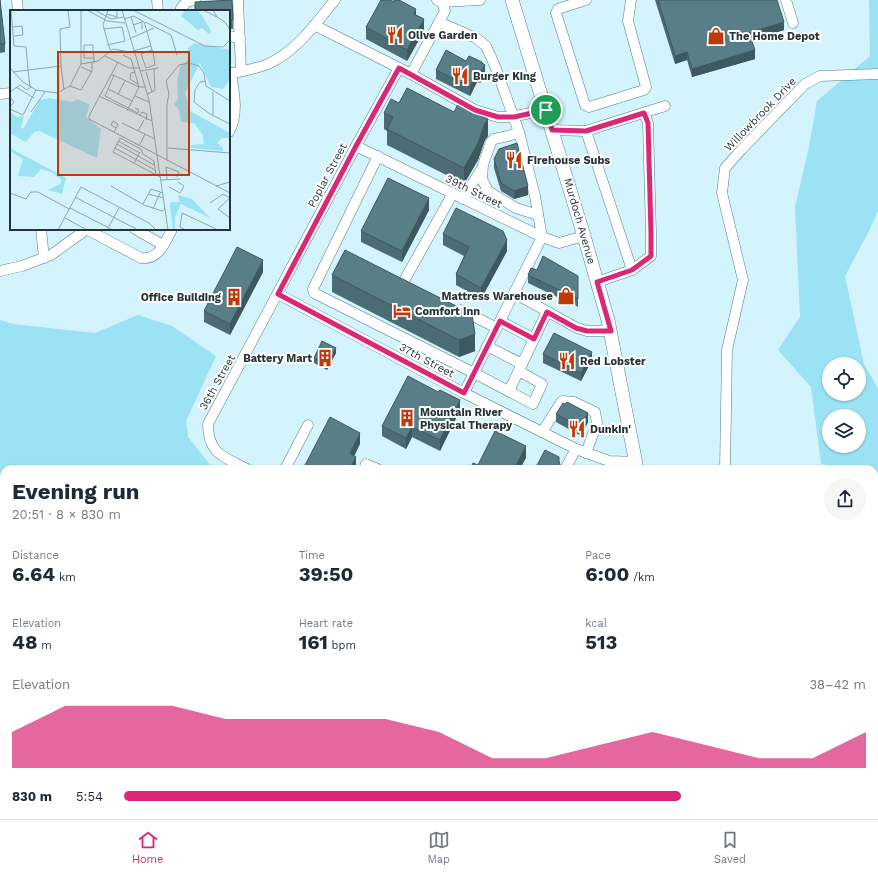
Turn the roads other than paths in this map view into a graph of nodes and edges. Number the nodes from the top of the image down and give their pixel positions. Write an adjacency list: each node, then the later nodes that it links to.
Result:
1 (17, 0): 13 (street)
2 (157, 0): 14 (street)
3 (175, 0): 15 (street)
4 (195, 0): 16 (street)
5 (238, 0): 21 (street)
6 (335, 0): 19 (street)
7 (480, 0): 12 (street)
8 (512, 0): 29 (main road, Murdoch Avenue)
9 (586, 0): 10 (street)
10 (631, 0)
11 (786, 0): 18 (street)
12 (440, 1): 17 (street)
13 (18, 10)
14 (158, 10)
15 (176, 10)
16 (181, 10)
17 (439, 22): 24 (street); 31 (street)
18 (793, 22)
19 (314, 25): 22 (street); 23 (street)
20 (230, 37): 21 (street)
21 (240, 38): 23 (street)
22 (399, 68): 24 (street); 36 (street, Poplar Street)
23 (234, 73): 32 (street)
24 (411, 74): 31 (street)
25 (878, 74): 76 (street, Willowbrook Drive)
26 (10, 93): 27 (street)
27 (0, 94)
28 (665, 106): 30 (street)
29 (546, 110): 31 (street); 33 (main road, Murdoch Avenue)
30 (644, 113): 34 (street); 52 (street)
31 (514, 117): 35 (street)
32 (230, 129)
33 (552, 130): 34 (street); 48 (main road, Murdoch Avenue)
34 (586, 131): 52 (street)
35 (519, 132): 38 (street); 41 (street)
36 (356, 146): 37 (street, 39th Street); 56 (street, Poplar Street)
37 (378, 156): 39 (street, 39th Street); 64 (street)
38 (483, 165): 40 (street); 41 (street)
39 (453, 194): 40 (street, 39th Street); 53 (street)
40 (463, 199): 47 (street, 39th Street)
41 (538, 215): 47 (street)
42 (41, 230): 50 (street)
43 (85, 230): 50 (street)
44 (88, 230): 49 (street)
45 (137, 230): 49 (street)
46 (171, 230): 49 (street)
47 (542, 236): 48 (street, 39th Street); 55 (street)
48 (584, 236): 54 (main road, Murdoch Avenue)
49 (163, 245)
50 (44, 258): 51 (street)
51 (0, 270)
52 (632, 270): 54 (street)
53 (404, 281)
54 (597, 282): 60 (main road, Murdoch Avenue)
55 (514, 293): 58 (street); 59 (street)
56 (278, 294): 66 (street, 37th Street); 71 (street, 36th Street)
57 (451, 305): 59 (street)
58 (547, 312): 60 (street); 61 (street)
59 (498, 324): 61 (street); 62 (street)
60 (611, 331): 75 (main road, Murdoch Avenue)
61 (534, 339): 63 (street)
62 (487, 346): 63 (street); 64 (street)
63 (520, 368): 65 (street); 65 (street)
64 (474, 373): 65 (street); 66 (street)
65 (509, 391)
66 (464, 393): 68 (street, 37th Street)
67 (308, 425): 72 (street)
68 (542, 432): 69 (street, 37th Street); 70 (street)
69 (576, 449): 70 (street, 37th Street); 73 (street)
70 (586, 453): 74 (street, 37th Street)
71 (240, 465)
72 (287, 465)
73 (567, 465)
74 (631, 465)
75 (636, 465)
76 (726, 465)

